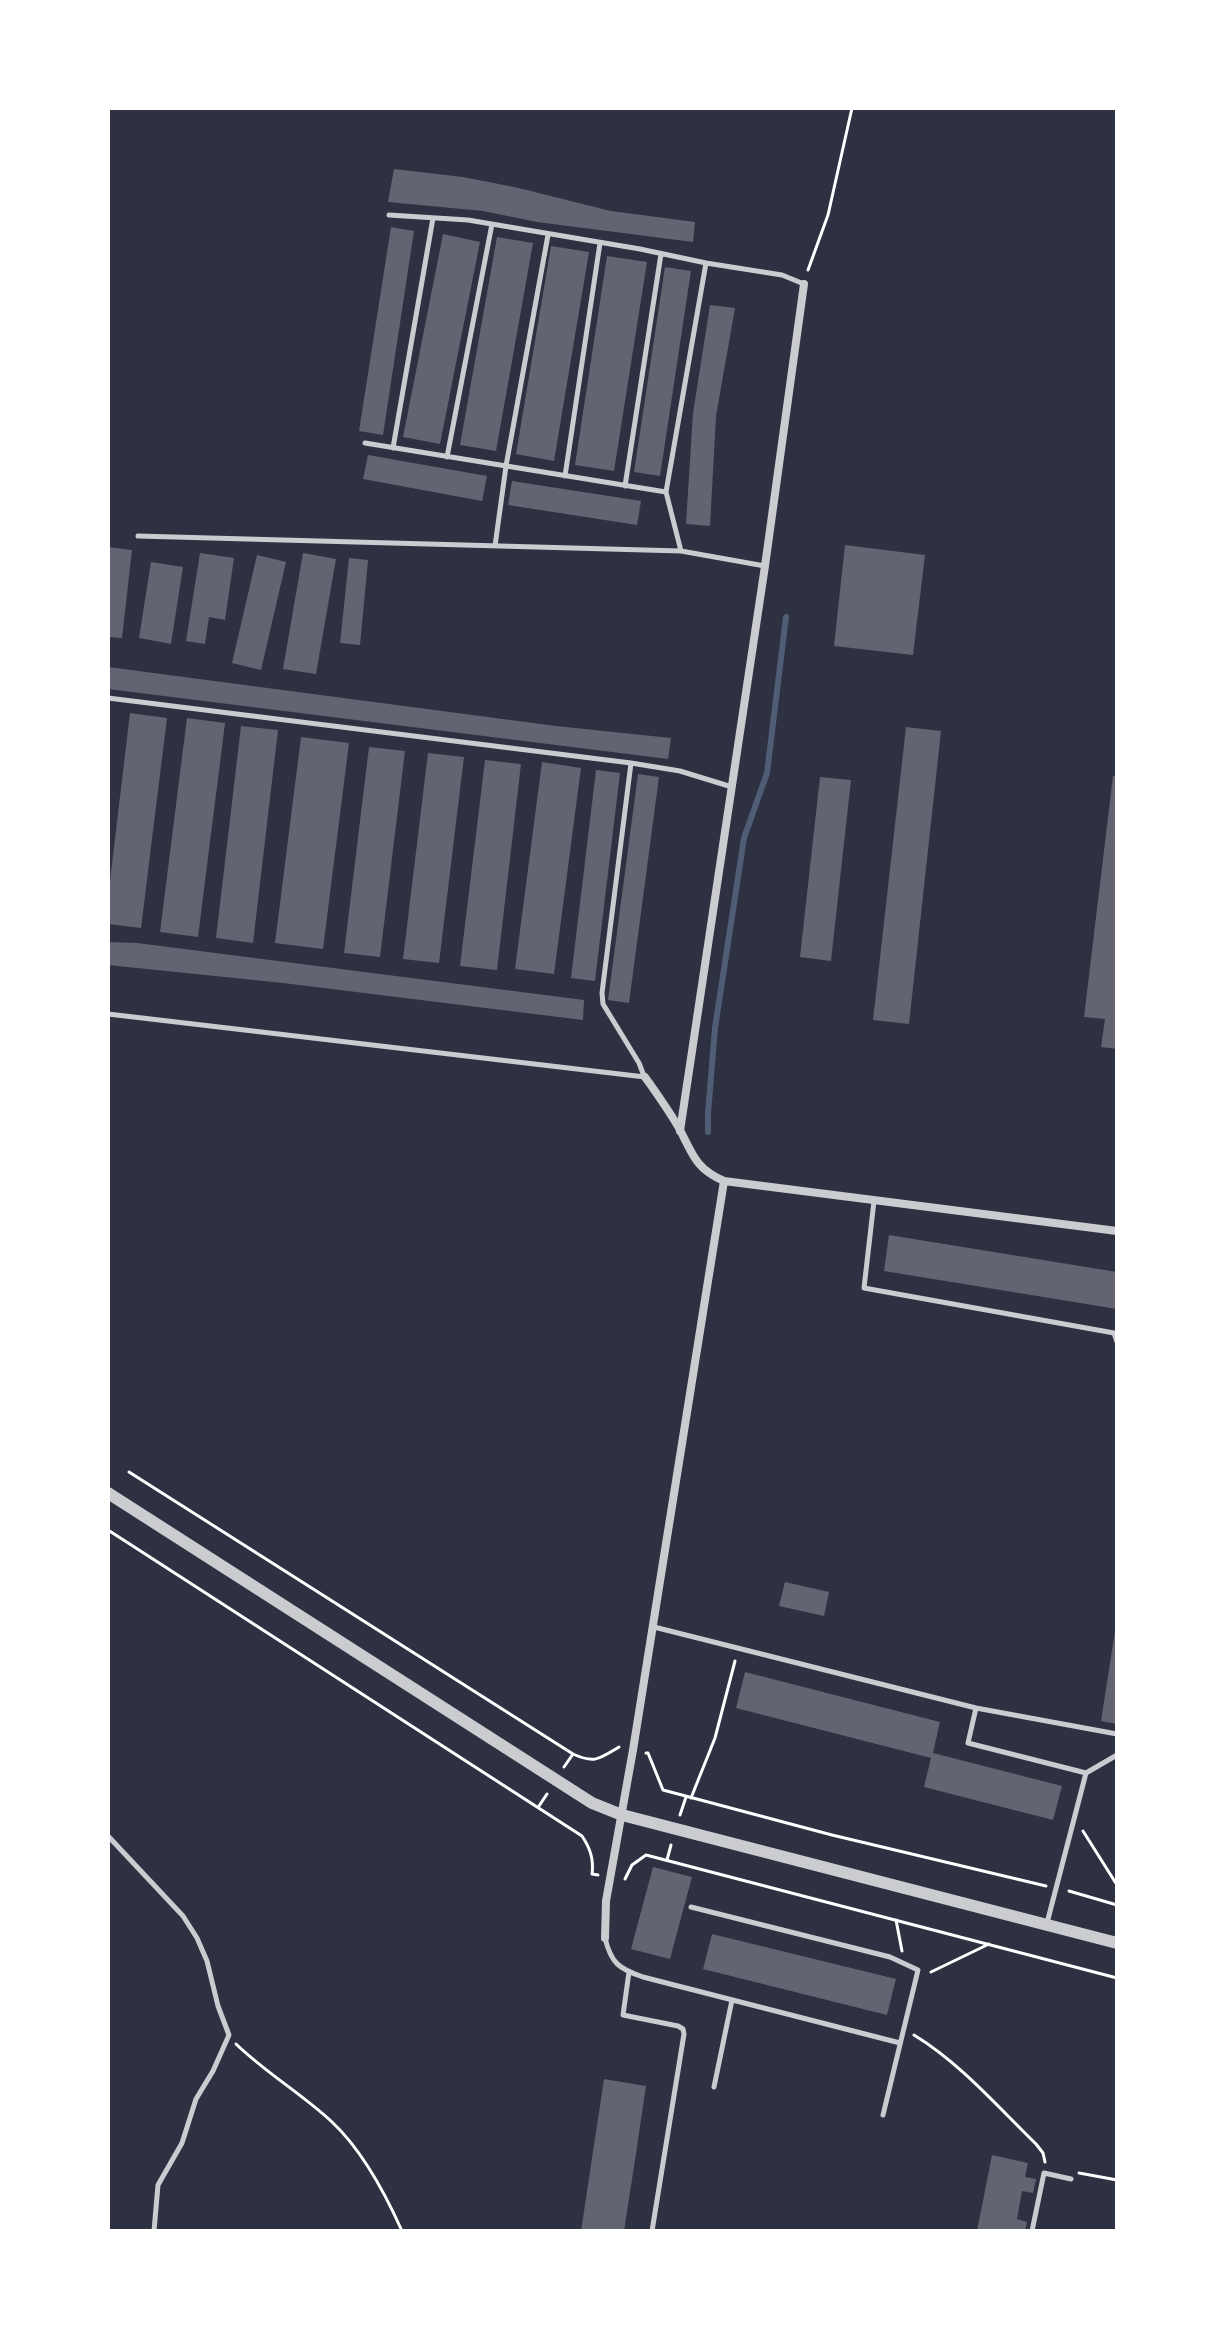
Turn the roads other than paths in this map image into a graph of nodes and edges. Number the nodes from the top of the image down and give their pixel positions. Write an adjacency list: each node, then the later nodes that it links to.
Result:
1 (389, 215): 2 (lane)
2 (433, 218): 3 (lane); 10 (lane)
3 (492, 224): 4 (lane); 11 (lane)
4 (548, 235): 5 (lane); 12 (lane)
5 (600, 243): 6 (lane); 13 (lane)
6 (661, 253): 7 (lane); 14 (lane)
7 (706, 263): 8 (lane); 15 (lane)
8 (804, 284): 19 (street)
9 (365, 443): 10 (lane)
10 (393, 448): 11 (lane)
11 (447, 457): 12 (lane)
12 (506, 466): 13 (lane); 17 (lane)
13 (565, 476): 14 (lane)
14 (625, 486): 15 (lane)
15 (666, 492): 18 (lane)
16 (138, 536): 17 (lane)
17 (495, 546): 18 (lane)
18 (681, 551): 19 (lane)
19 (765, 566): 22 (street)
20 (108, 698): 21 (lane)
21 (631, 763): 22 (lane); 24 (lane)
22 (732, 787): 25 (street)
23 (108, 1014): 24 (lane)
24 (645, 1077): 25 (street)
25 (680, 1131): 26 (street)
26 (724, 1181): 27 (street); 31 (street)
27 (875, 1200): 28 (street); 29 (lane)
28 (1117, 1231)
29 (1117, 1342)
30 (108, 1493): 36 (street)
31 (653, 1627): 32 (lane); 36 (street)
32 (976, 1708): 33 (lane); 35 (lane)
33 (1117, 1734)
34 (1117, 1755): 35 (lane)
35 (1086, 1773): 39 (lane)
36 (622, 1815): 39 (street); 40 (street)
37 (108, 1836): 48 (lane)
38 (691, 1907): 44 (lane)
39 (1046, 1925): 41 (street)
40 (605, 1938): 42 (lane)
41 (1117, 1943)
42 (629, 1972): 43 (lane); 49 (lane)
43 (732, 2000): 44 (lane); 45 (lane)
44 (900, 2043): 46 (lane)
45 (714, 2087)
46 (883, 2115)
47 (1073, 2175): 50 (lane)
48 (154, 2231)
49 (652, 2231)
50 (1032, 2231)

